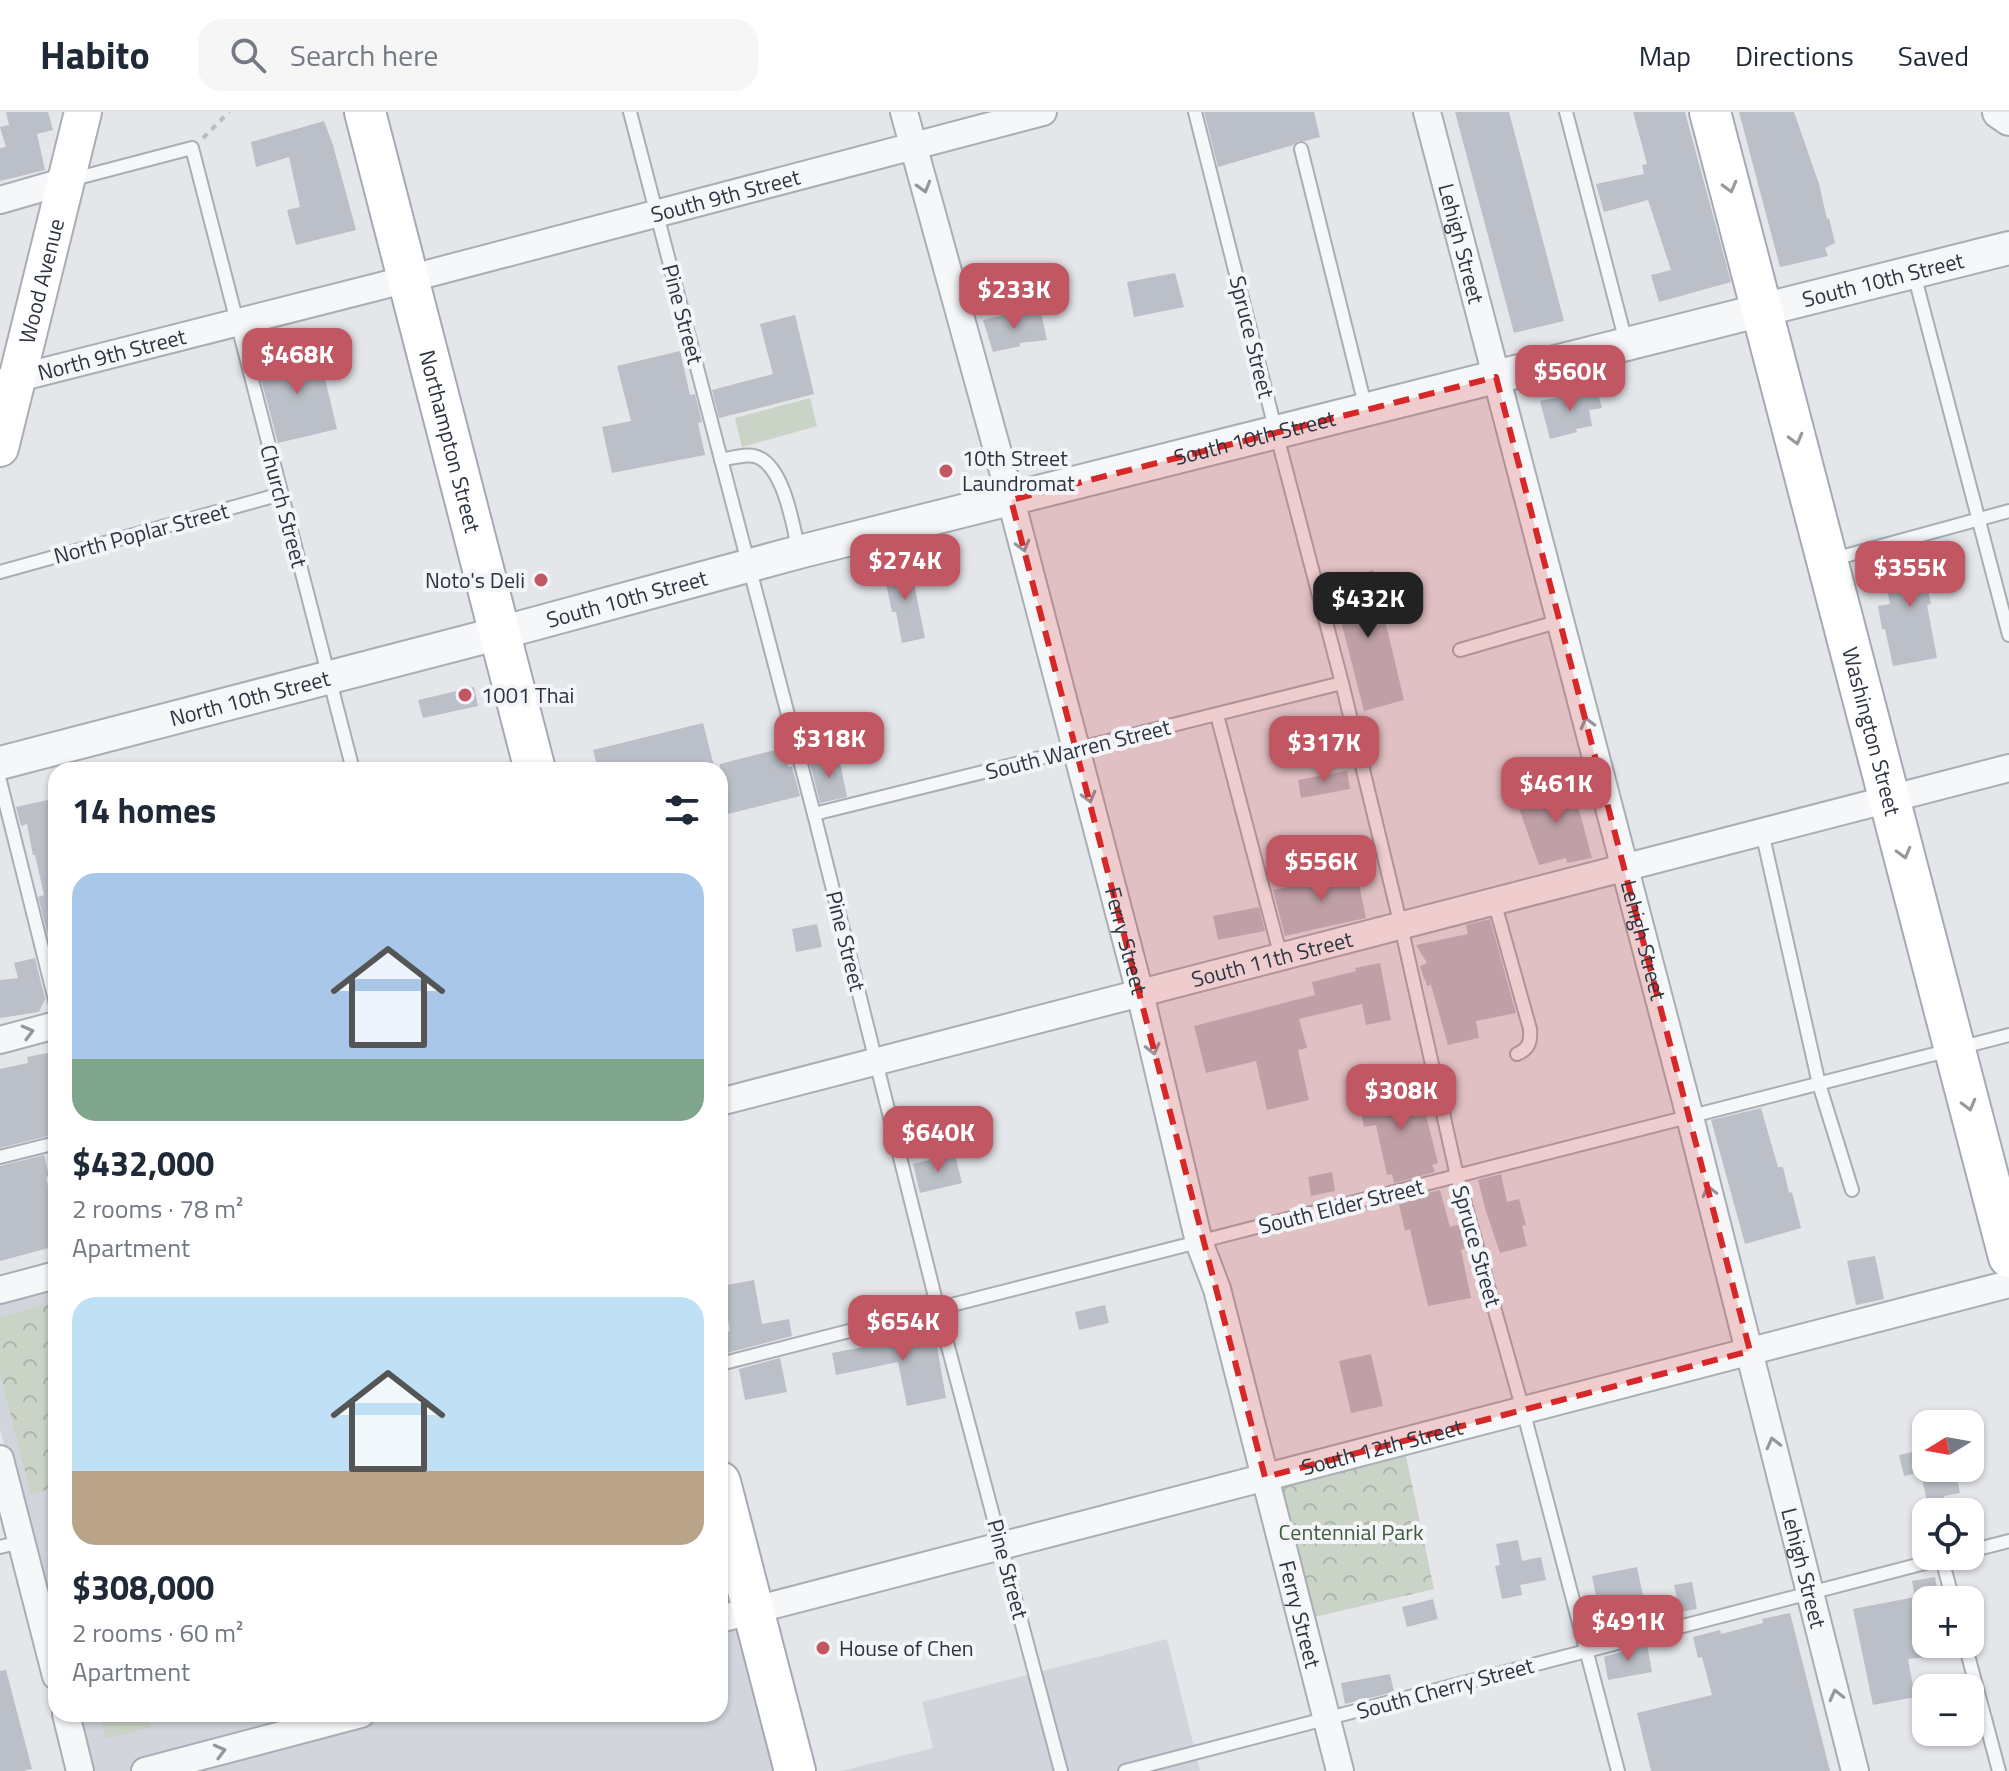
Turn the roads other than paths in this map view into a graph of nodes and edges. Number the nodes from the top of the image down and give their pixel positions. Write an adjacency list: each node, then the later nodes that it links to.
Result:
1 (83, 112): 14 (main road, Wood Avenue)
2 (365, 112): 19 (main road, Northampton Street)
3 (630, 112): 16 (lane, Pine Street)
4 (904, 112): 12 (street, Ferry Street)
5 (1043, 112): 12 (street, South 9th Street)
6 (1195, 112): 26 (lane, Spruce Street)
7 (1427, 112): 23 (street, Lehigh Street)
8 (1566, 112): 22 (lane)
9 (1710, 112): 20 (main road, Washington Street, one-way to 20)
10 (1999, 112): 11 (street)
11 (2009, 119)
12 (913, 147): 16 (street, South 9th Street); 30 (street, Ferry Street, one-way to 30)
13 (1301, 149): 25 (lane)
14 (66, 181): 15 (street); 21 (lane, Church Street); 24 (main road, Wood Avenue)
15 (0, 200)
16 (657, 214): 19 (street, South 9th Street); 28 (lane, Pine Street)
17 (2009, 248): 18 (street, South 10th Street)
18 (1913, 271): 20 (street, South 10th Street); 32 (lane)
19 (408, 279): 21 (street, North 9th Street); 38 (main road, Northampton Street)
20 (1762, 309): 22 (street, South 10th Street); 34 (main road, Washington Street, one-way to 34)
21 (237, 322): 24 (street, North 9th Street); 29 (lane, Church Street)
22 (1627, 345): 23 (street, South 10th Street)
23 (1496, 377): 25 (street, South 10th Street); 37 (street, Lehigh Street)
24 (8, 381): 27 (main road, Wood Avenue)
25 (1366, 409): 26 (street, South 10th Street)
26 (1276, 432): 30 (street, South 10th Street); 42 (lane, Spruce Street)
27 (0, 448)
28 (721, 460): 33 (lane); 35 (lane, Pine Street)
29 (281, 494): 36 (lane, North Poplar Street); 41 (lane, Church Street)
30 (1011, 500): 33 (street, South 10th Street); 44 (street, Ferry Street, one-way to 44)
31 (2009, 511): 32 (lane)
32 (1979, 519): 34 (lane); 39 (lane)
33 (799, 552): 35 (street, South 10th Street)
34 (1827, 560): 50 (main road, Washington Street)
35 (749, 565): 38 (street, South 10th Street); 51 (lane, Pine Street)
36 (0, 572)
37 (1560, 621): 40 (lane); 53 (street, Lehigh Street, one-way to 37)
38 (500, 633): 41 (street, North 10th Street); 46 (main road, Northampton Street)
39 (2009, 635)
40 (1460, 650)
41 (329, 677): 45 (lane, Church Street); 47 (street, North 10th Street)
42 (1342, 683): 43 (lane, South Warren Street); 55 (lane, Spruce Street)
43 (1217, 715): 44 (lane, South Warren Street); 56 (lane)
44 (1077, 750): 51 (lane, South Warren Street); 58 (street, Ferry Street, one-way to 58)
45 (351, 762)
46 (533, 762)
47 (0, 763)
48 (2009, 768): 50 (street, South 11th Street)
49 (0, 781): 57 (lane)
50 (1890, 799): 52 (street, South 11th Street); 62 (main road, Washington Street, one-way to 62)
51 (814, 814): 64 (lane, Pine Street)
52 (1762, 832): 53 (street, South 11th Street); 65 (lane)
53 (1625, 868): 54 (street, South 11th Street); 67 (street, Lehigh Street)
54 (1494, 901): 55 (street, South 11th Street); 63 (lane)
55 (1401, 926): 56 (street, South 11th Street); 70 (lane, Spruce Street)
56 (1281, 957): 58 (street, South 11th Street)
57 (48, 972)
58 (1140, 993): 64 (street, South 11th Street); 72 (street, Ferry Street, one-way to 72)
59 (48, 1027): 61 (street, one-way to 59)
60 (2009, 1035): 62 (lane, South Elder Street)
61 (0, 1040)
62 (1955, 1049): 65 (lane, South Elder Street); 73 (main road, Washington Street, one-way to 73)
63 (1517, 1054)
64 (877, 1061): 66 (street, South 11th Street); 77 (lane, Pine Street)
65 (1819, 1084): 67 (lane, South Elder Street); 71 (lane)
66 (728, 1100)
67 (1690, 1117): 70 (lane, South Elder Street); 78 (street, Lehigh Street, one-way to 67)
68 (48, 1145): 69 (lane)
69 (0, 1157)
70 (1457, 1176): 72 (lane, South Elder Street); 80 (lane, Spruce Street)
71 (1852, 1190)
72 (1199, 1242): 77 (lane, South Elder Street); 82 (street, Ferry Street)
73 (2009, 1257)
74 (48, 1277): 76 (street)
75 (2009, 1284): 78 (street, South 12th Street)
76 (0, 1290)
77 (938, 1309): 79 (lane, South Elder Street); 86 (lane, Pine Street)
78 (1750, 1351): 80 (street, South 12th Street); 89 (street, Lehigh Street, one-way to 78)
79 (728, 1362)
80 (1523, 1410): 82 (street, South 12th Street); 91 (lane, Spruce Street)
81 (0, 1459): 84 (street)
82 (1265, 1477): 86 (street, South 12th Street); 94 (street, Ferry Street)
83 (2009, 1541): 87 (lane)
84 (11, 1544): 92 (street)
85 (728, 1545): 90 (main road)
86 (1002, 1546): 90 (street, South 12th Street); 100 (lane, Pine Street)
87 (1984, 1547)
88 (1912, 1566): 89 (lane, South Cherry Street)
89 (1810, 1593): 91 (lane, South Cherry Street); 104 (street, Lehigh Street, one-way to 89)
90 (737, 1615): 99 (main road)
91 (1585, 1651): 94 (lane, South Cherry Street); 103 (lane, Spruce Street)
92 (48, 1653)
93 (1969, 1658): 105 (lane)
94 (1327, 1719): 101 (lane, South Cherry Street); 102 (street, Ferry Street)
95 (68, 1722): 97 (street)
96 (331, 1722): 98 (street, one-way to 96)
97 (80, 1771)
98 (145, 1771)
99 (795, 1771)
100 (1061, 1771)
101 (1125, 1771)
102 (1340, 1771)
103 (1618, 1771)
104 (1855, 1771)
105 (1999, 1771)

